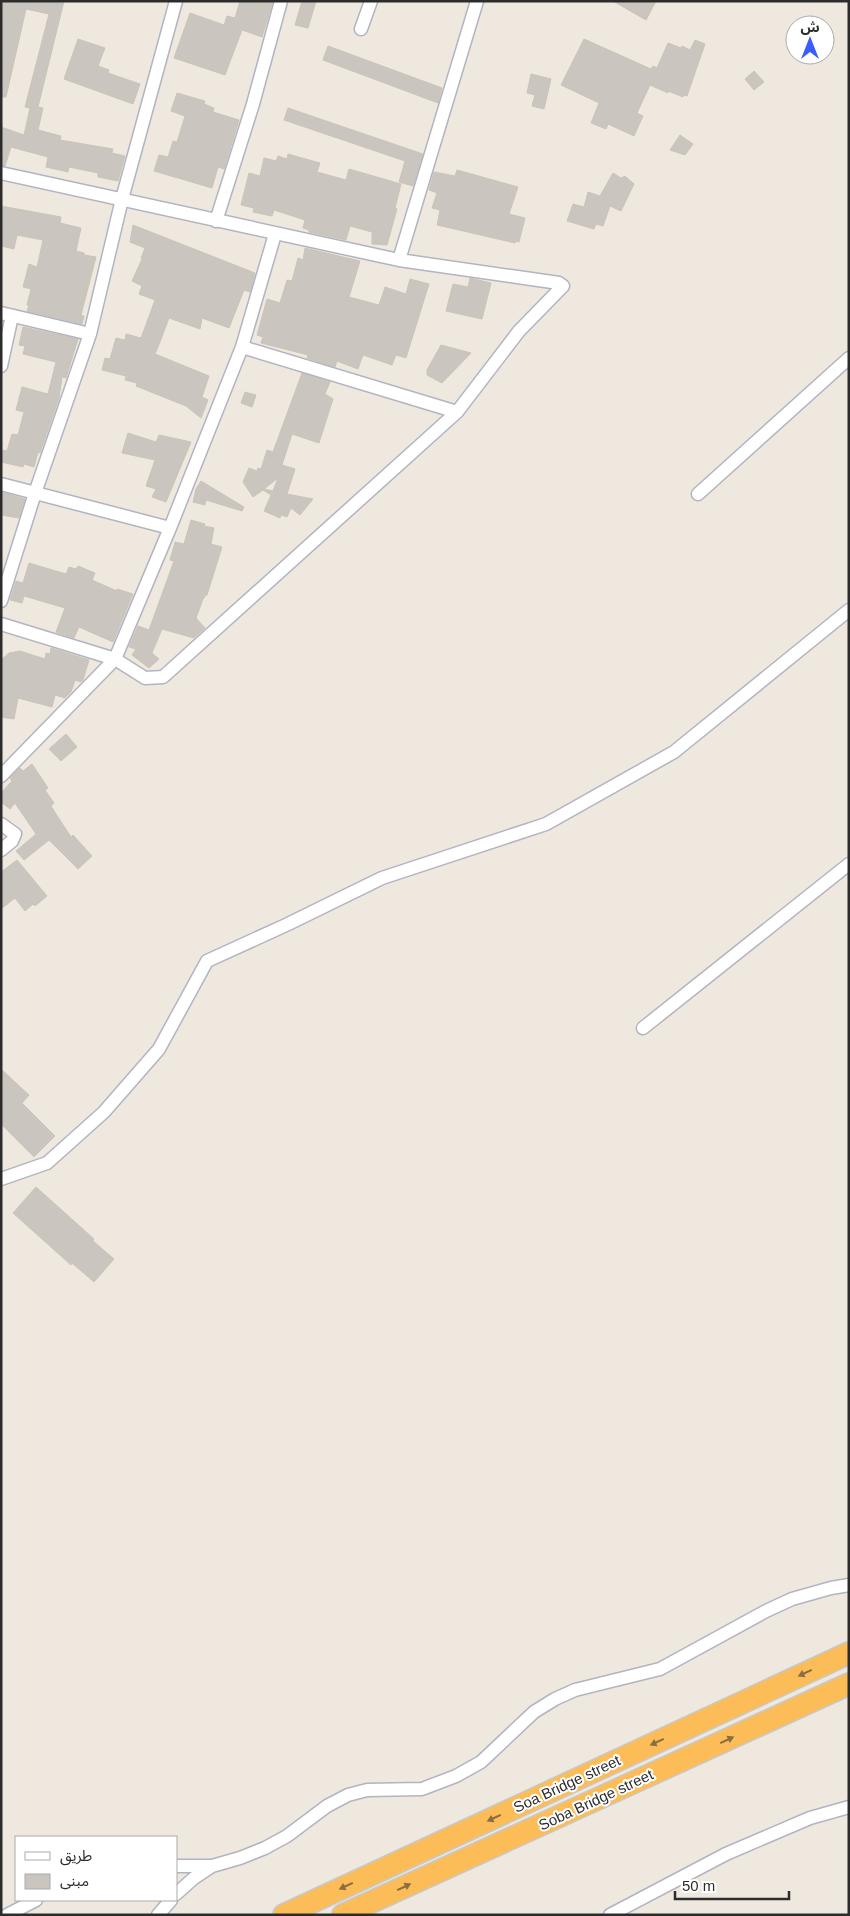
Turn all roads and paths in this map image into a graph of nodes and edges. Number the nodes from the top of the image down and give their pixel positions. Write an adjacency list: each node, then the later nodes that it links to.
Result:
1 (176, 1): 7 (street)
2 (281, 1): 8 (street)
3 (371, 1): 5 (street)
4 (477, 1): 10 (street)
5 (361, 29)
6 (1, 173): 7 (street)
7 (122, 199): 8 (street); 12 (street)
8 (216, 221): 9 (street)
9 (275, 234): 10 (street); 13 (street)
10 (399, 260): 16 (street)
11 (7, 315): 12 (street); 15 (street)
12 (90, 334): 18 (street)
13 (242, 347): 16 (street); 20 (street)
14 (849, 358): 19 (street)
15 (1, 366)
16 (457, 412): 24 (street)
17 (1, 484): 18 (street)
18 (36, 493): 20 (street); 21 (street)
19 (698, 494)
20 (170, 528): 24 (street)
21 (1, 601)
22 (849, 610): 30 (street)
23 (1, 624): 24 (street)
24 (115, 659): 25 (street)
25 (1, 776)
26 (1, 824): 27 (street)
27 (1, 850)
28 (849, 864): 29 (street)
29 (643, 1028)
30 (1, 1179)
31 (849, 1585): 36 (street)
32 (849, 1653): 43 (highway, Soa Bridge street, one-way to 43)
33 (849, 1684): 44 (highway, Soba Bridge street, one-way to 33)
34 (849, 1807): 40 (street)
35 (178, 1866): 36 (street)
36 (212, 1866): 37 (street)
37 (178, 1892)
38 (34, 1901): 41 (street)
39 (170, 1901): 42 (street)
40 (635, 1901): 45 (street); 46 (street)
41 (7, 1915)
42 (158, 1915)
43 (284, 1915)
44 (343, 1915)
45 (610, 1915)
46 (632, 1915)

